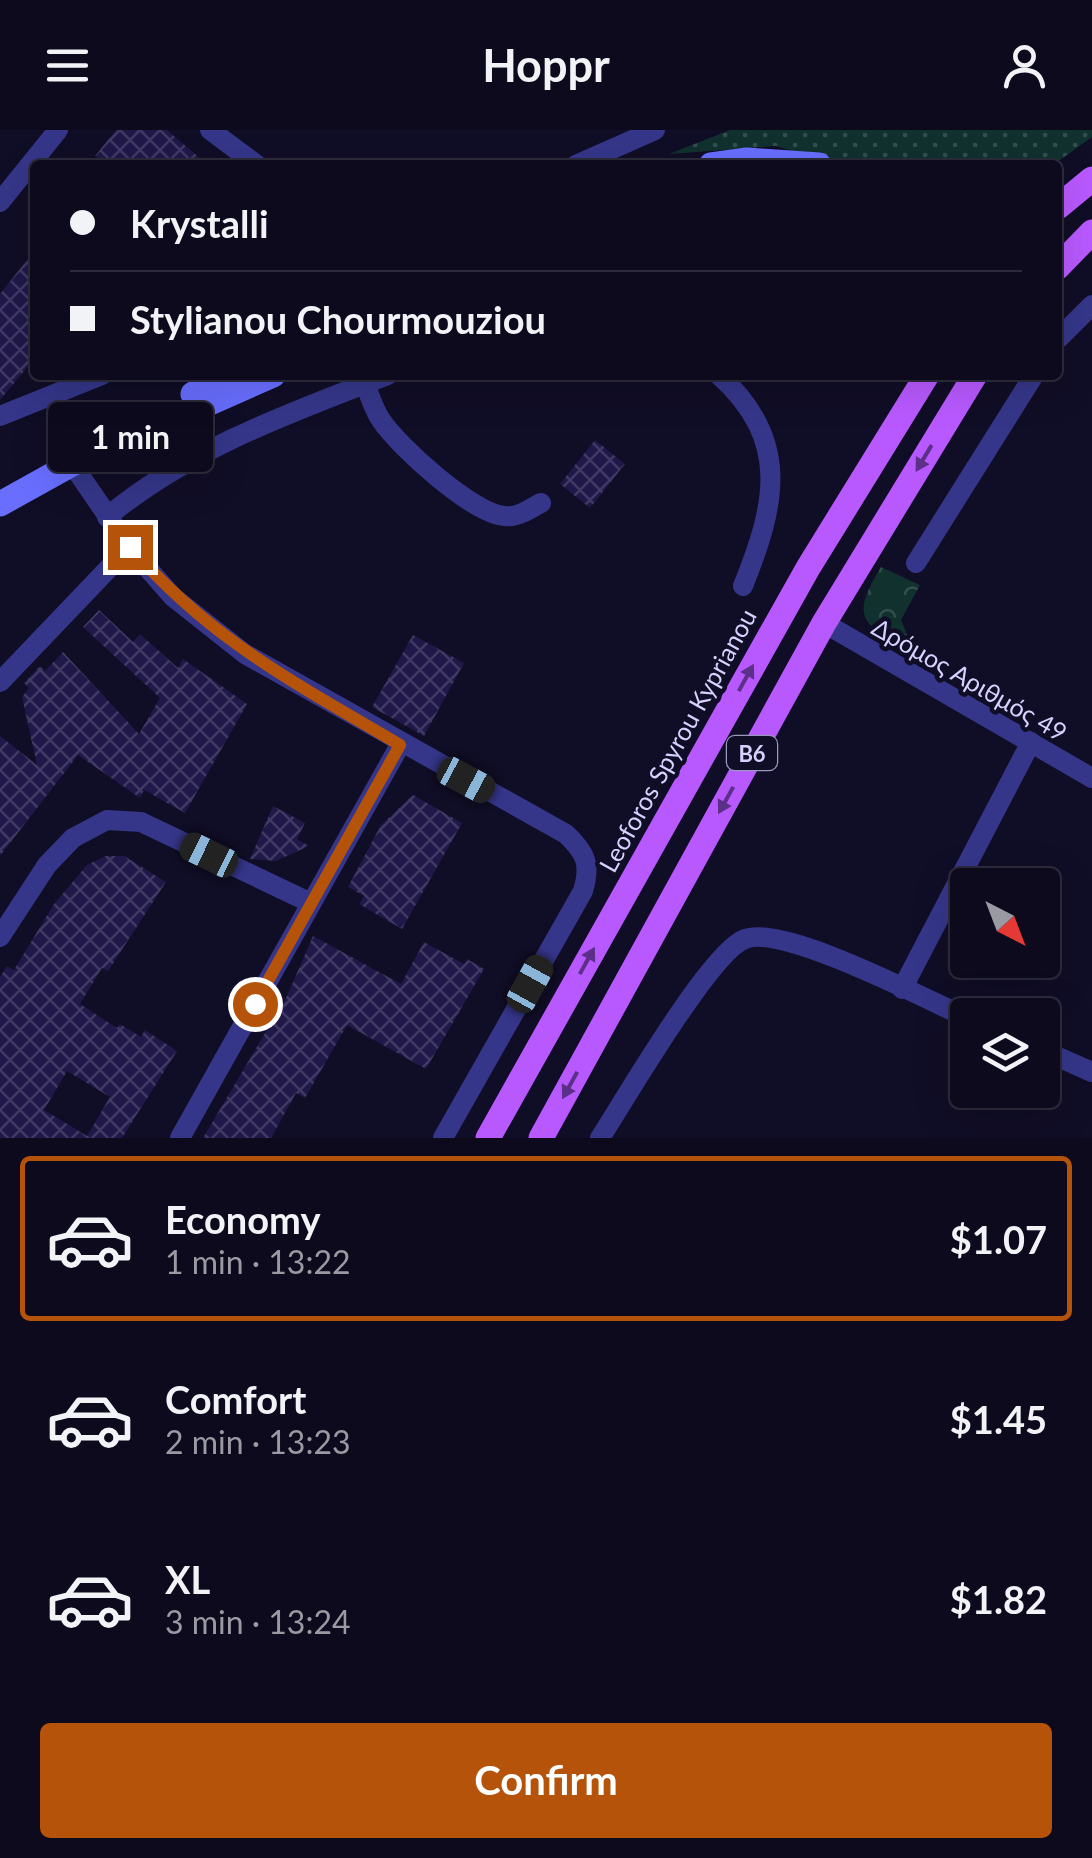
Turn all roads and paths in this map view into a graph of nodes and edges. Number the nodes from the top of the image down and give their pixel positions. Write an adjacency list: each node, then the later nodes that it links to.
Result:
1 (58, 130): 4 (street)
2 (210, 130): 5 (street)
3 (655, 130): 6 (street)
4 (34, 160)
5 (250, 160)
6 (587, 160)
7 (30, 165): 9 (street)
8 (1092, 180): 10 (main road)
9 (0, 202)
10 (1062, 203)
11 (1092, 232): 12 (main road)
12 (1062, 263)
13 (1092, 305): 14 (street)
14 (1062, 335)
15 (90, 380): 24 (street)
16 (220, 380): 25 (main road)
17 (262, 380): 25 (main road)
18 (375, 380): 23 (street)
19 (723, 380): 32 (street)
20 (972, 380): 33 (main road, B6, one-way to 33)
21 (1031, 380): 31 (street)
22 (919, 381): 46 (main road, Leoforos Spyrou Kyprianou / B6, one-way to 22)
23 (365, 384): 27 (street); 29 (street)
24 (0, 416)
25 (108, 447): 26 (main road)
26 (72, 464): 28 (main road); 29 (street)
27 (540, 503)
28 (0, 504)
29 (107, 517): 30 (street)
30 (130, 547): 34 (street); 36 (street)
31 (916, 563)
32 (743, 586)
33 (824, 622): 35 (street, Δρόμος Αριθμός 49); 47 (main road, B6, one-way to 47)
34 (0, 682)
35 (1031, 742): 37 (street, Δρόμος Αριθμός 49); 40 (street)
36 (400, 745): 38 (street); 45 (street)
37 (1092, 778)
38 (312, 903): 39 (street); 44 (street)
39 (0, 938)
40 (902, 989): 41 (street); 48 (street)
41 (950, 1010)
42 (1060, 1058): 43 (street)
43 (1092, 1072)
44 (180, 1138)
45 (443, 1138)
46 (488, 1138)
47 (541, 1138)
48 (600, 1138)

